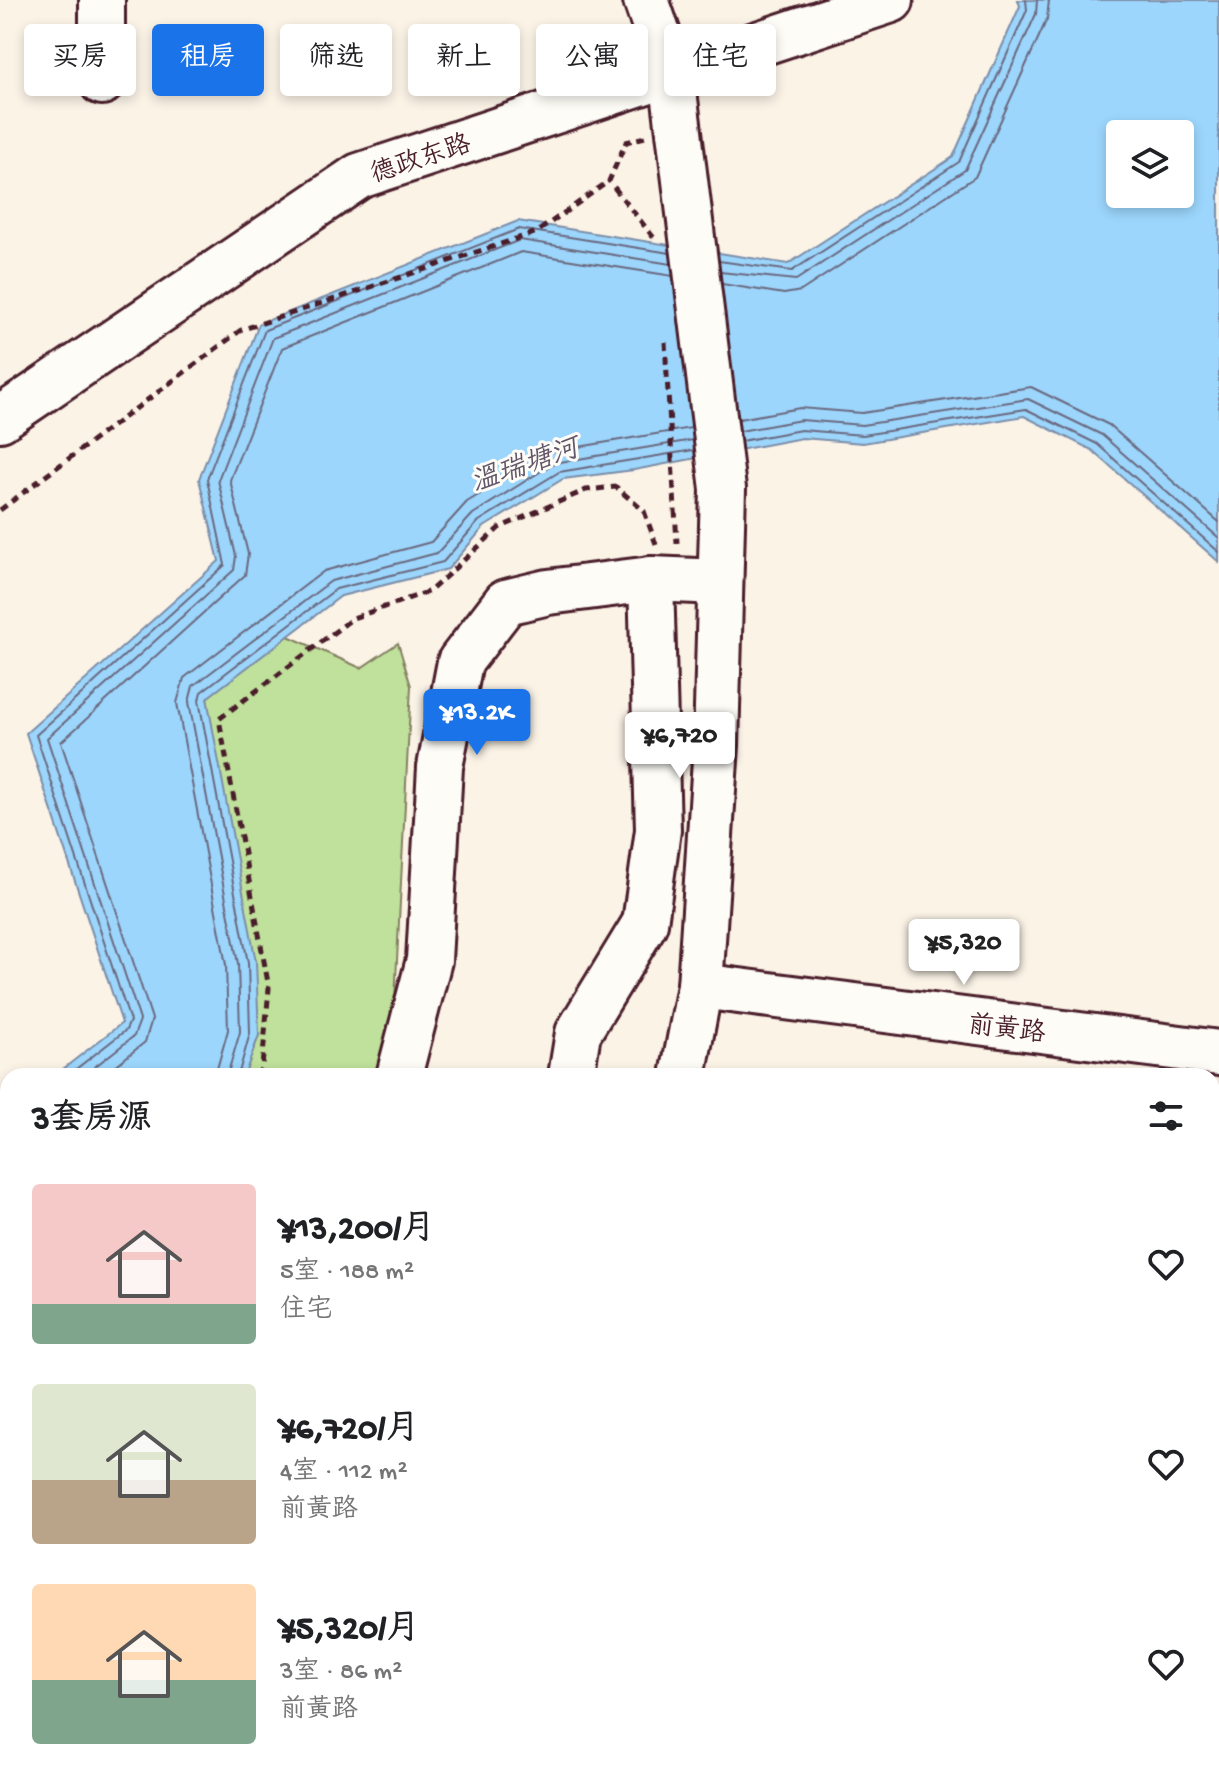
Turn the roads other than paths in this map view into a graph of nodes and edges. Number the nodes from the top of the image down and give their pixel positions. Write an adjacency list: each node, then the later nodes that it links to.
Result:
1 (102, 0): 4 (street)
2 (646, 0): 6 (street)
3 (891, 0): 5 (street, 德政东路)
4 (102, 24)
5 (776, 39)
6 (664, 52)
7 (664, 78): 9 (street, 德政东路)
8 (675, 96): 11 (street)
9 (0, 419)
10 (651, 579): 11 (street); 14 (street); 15 (street)
11 (720, 582): 12 (street)
12 (700, 986): 13 (street, 前黄路); 16 (street)
13 (1219, 1053)
14 (401, 1068)
15 (572, 1068)
16 (685, 1068)

